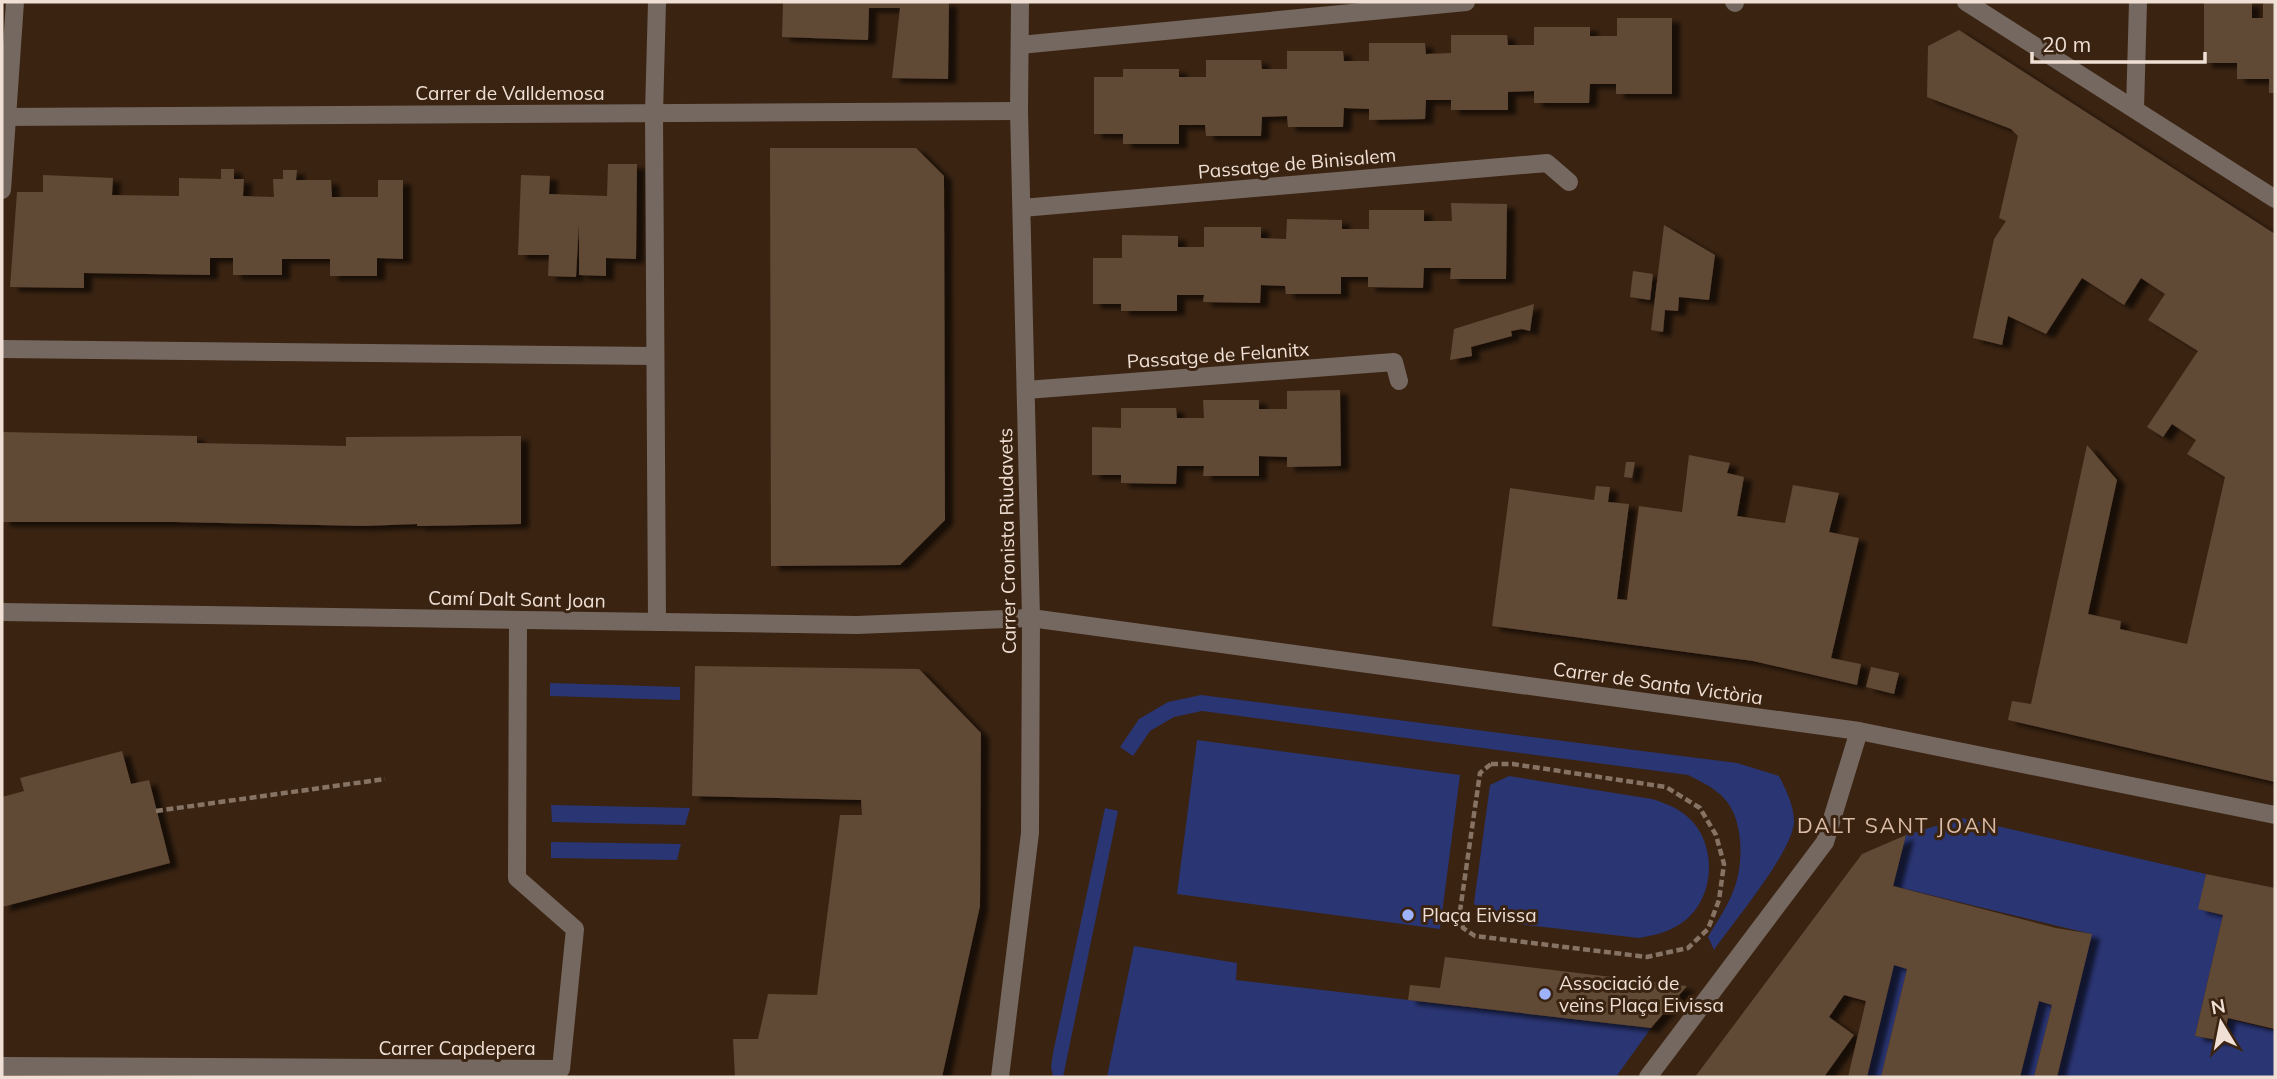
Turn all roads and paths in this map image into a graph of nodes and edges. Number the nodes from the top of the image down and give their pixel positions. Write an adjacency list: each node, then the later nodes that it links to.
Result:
1 (15, 2): 11 (street)
2 (657, 2): 10 (street)
3 (1020, 2): 7 (street, Carrer Cronista Riudavets)
4 (1466, 2): 7 (street)
5 (1966, 2): 8 (street)
6 (2138, 2): 8 (street)
7 (1020, 46): 9 (street, Carrer Cronista Riudavets)
8 (2135, 110): 14 (street)
9 (1019, 111): 10 (street, Carrer de Valldemosa); 15 (street, Carrer Cronista Riudavets)
10 (654, 113): 11 (street, Carrer de Valldemosa); 17 (street)
11 (4, 117): 13 (street)
12 (1569, 182): 15 (street, Passatge de Binisalem)
13 (2, 190)
14 (2275, 199)
15 (1022, 208): 19 (street, Carrer Cronista Riudavets)
16 (2, 349): 17 (street)
17 (655, 356): 23 (street)
18 (1398, 381): 19 (street, Passatge de Felanitx)
19 (1026, 390): 21 (street, Carrer Cronista Riudavets)
20 (2, 612): 22 (street, Camí Dalt Sant Joan)
21 (1031, 618): 23 (street, Camí Dalt Sant Joan); 24 (street, Carrer de Santa Victòria); 30 (street, Carrer Cronista Riudavets)
22 (518, 620): 23 (street, Camí Dalt Sant Joan); 29 (street, Carrer Capdepera)
23 (657, 622)
24 (1860, 731): 28 (street, Carrer de Santa Victòria); 31 (street)
25 (1480, 773): 25 (path)
26 (385, 779): 27 (path)
27 (156, 811)
28 (2275, 815)
29 (2, 1066)
30 (1000, 1077)
31 (1648, 1077)

